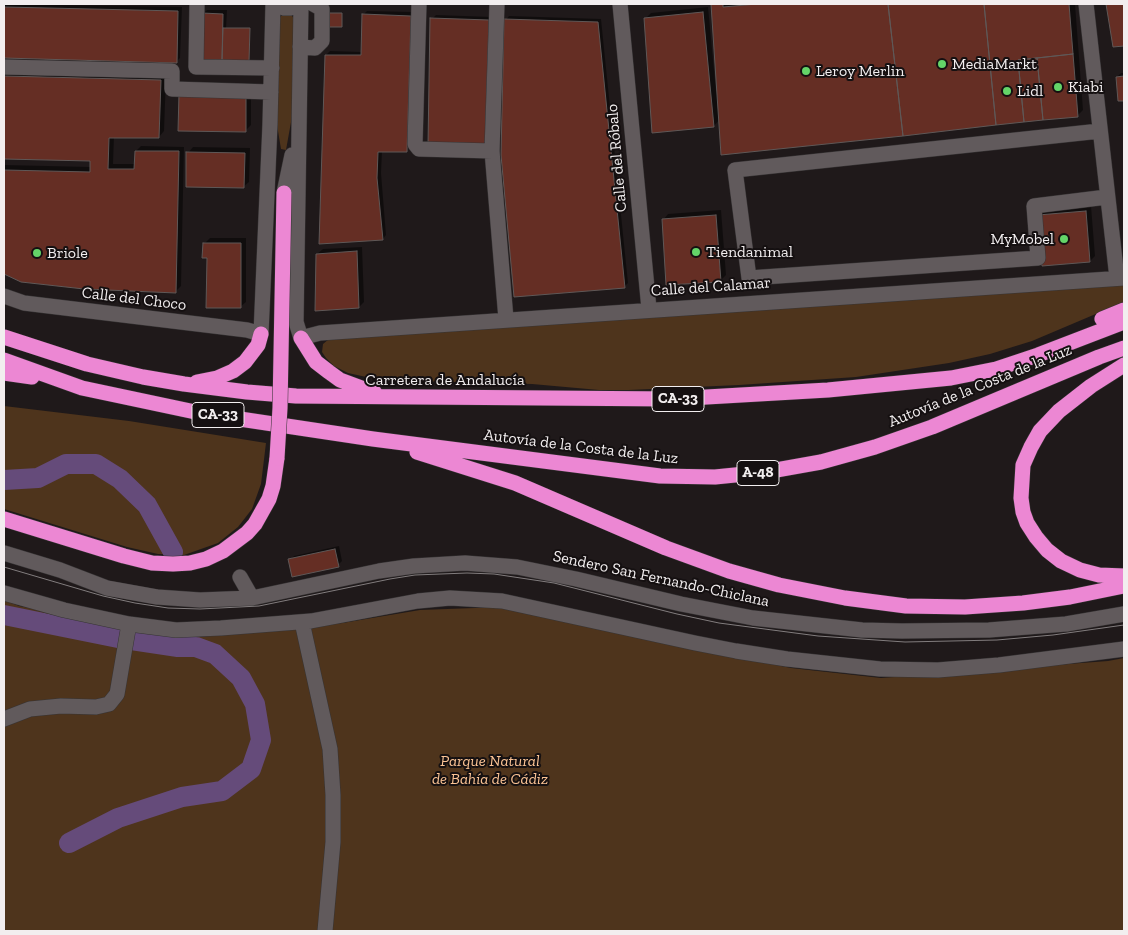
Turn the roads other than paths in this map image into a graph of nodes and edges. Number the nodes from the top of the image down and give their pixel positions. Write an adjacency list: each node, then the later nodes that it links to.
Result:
1 (197, 4): 11 (street)
2 (273, 4): 3 (street); 11 (street)
3 (301, 4): 9 (street)
4 (313, 4): 9 (street)
5 (419, 4): 16 (street)
6 (497, 4): 16 (street)
7 (620, 4): 25 (street, Calle del Róbalo)
8 (1086, 4): 15 (street)
9 (300, 47): 13 (street)
10 (4, 67): 12 (street)
11 (272, 68): 12 (street)
12 (271, 92): 14 (street)
13 (299, 123): 17 (street); 31 (street)
14 (270, 124): 17 (street); 29 (street)
15 (1100, 131): 18 (street); 20 (street)
16 (492, 151): 27 (street)
17 (284, 193): 41 (highway, bridge)
18 (1108, 198): 19 (street); 21 (street)
19 (1011, 260): 20 (street); 22 (street)
20 (855, 271): 23 (street)
21 (1120, 278): 22 (street, Calle del Calamar)
22 (1012, 285): 23 (street, Calle del Calamar)
23 (857, 295): 25 (street, Calle del Calamar)
24 (4, 296): 29 (street, Calle del Choco)
25 (648, 309): 27 (street, Calle del Calamar)
26 (1124, 310): 38 (highway)
27 (506, 319): 31 (street, Calle del Calamar)
28 (1124, 322): 38 (highway, Autovía de la Costa de la Luz)
29 (261, 334): 37 (highway)
30 (4, 337): 37 (highway, Carretera de Andalucía / CA-33)
31 (301, 338): 39 (highway)
32 (1124, 348): 40 (highway, Autovía de la Costa de la Luz / A-48)
33 (4, 360): 36 (highway, CA-33)
34 (1124, 365): 43 (highway)
35 (4, 373): 36 (highway)
36 (65, 382): 40 (highway, CA-33)
37 (184, 384): 39 (highway, Carretera de Andalucía / CA-33)
38 (893, 384): 39 (highway, Carretera de Andalucía / CA-33)
39 (386, 397)
40 (373, 439): 45 (highway)
41 (4, 519)
42 (4, 552): 47 (street, Sendero San Fernando-Chiclana)
43 (1124, 576)
44 (240, 577): 47 (street)
45 (1124, 586)
46 (4, 593): 50 (street)
47 (252, 598): 48 (street, Sendero San Fernando-Chiclana)
48 (1124, 614)
49 (302, 622): 50 (street); 51 (street); 53 (street)
50 (129, 624): 52 (street)
51 (1124, 649)
52 (4, 719)
53 (325, 931)

